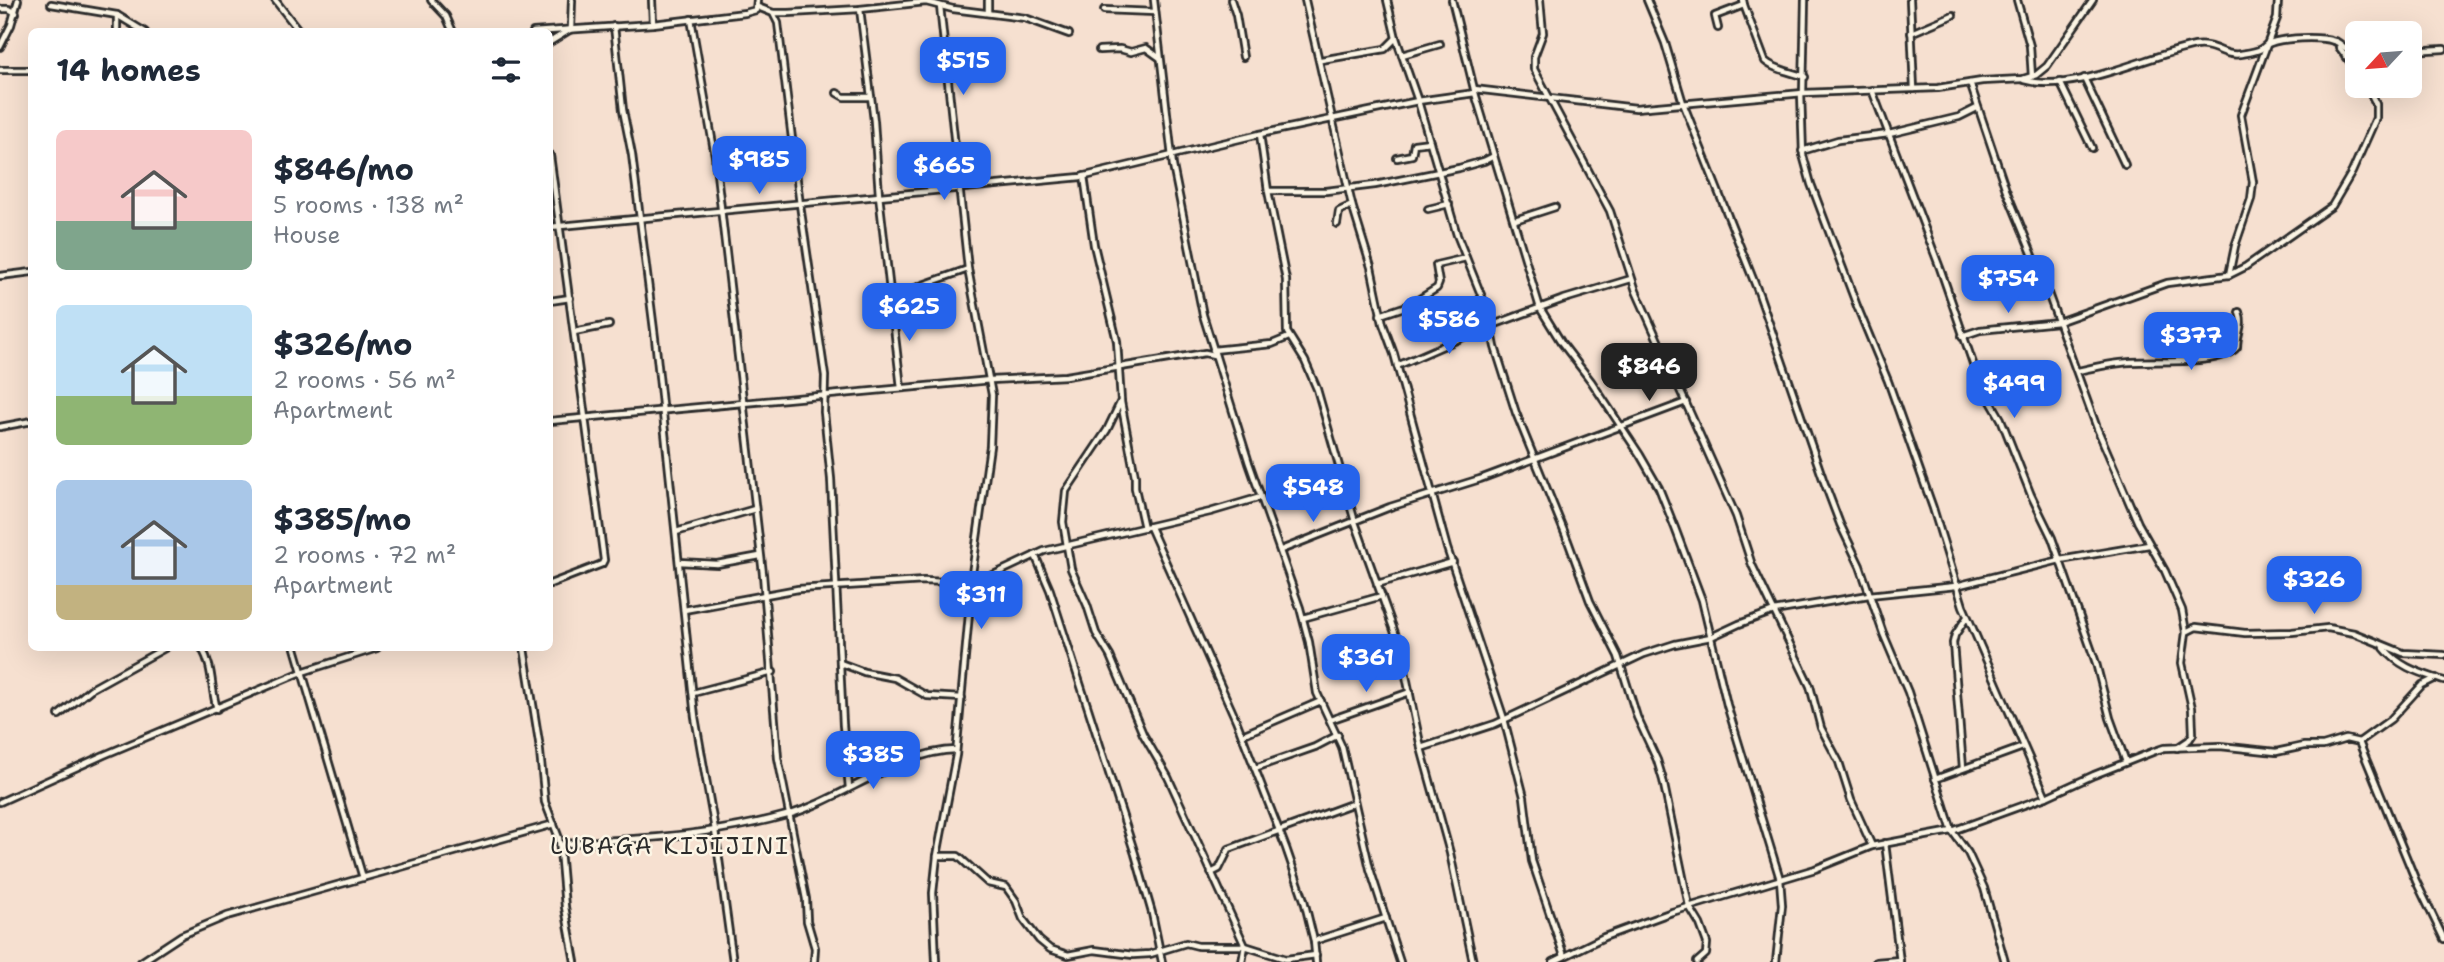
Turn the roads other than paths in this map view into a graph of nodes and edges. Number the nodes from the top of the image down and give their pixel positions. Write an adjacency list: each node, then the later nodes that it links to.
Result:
1 (18, 0): 30 (street)
2 (275, 0): 39 (street)
3 (431, 0): 40 (street)
4 (572, 0): 42 (street)
5 (652, 0): 35 (street)
6 (757, 0): 24 (street)
7 (988, 0): 28 (street)
8 (1154, 0): 29 (street)
9 (1231, 0): 58 (street)
10 (1305, 0): 60 (street)
11 (1387, 0): 46 (street)
12 (1452, 0): 71 (street)
13 (1540, 0): 75 (street)
14 (1647, 0): 78 (street)
15 (1805, 0): 63 (street)
16 (1910, 0): 44 (street)
17 (2017, 0): 64 (street)
18 (2092, 0): 64 (street)
19 (2278, 0): 49 (street)
20 (926, 1): 23 (street); 26 (street)
21 (1743, 2): 41 (street); 63 (street)
22 (51, 4): 32 (street)
23 (940, 6): 28 (street); 94 (street)
24 (758, 7): 31 (street); 34 (street)
25 (0, 9): 30 (street)
26 (860, 9): 31 (street); 74 (street)
27 (1104, 10): 29 (street)
28 (988, 12): 45 (street)
29 (1155, 12): 59 (street)
30 (16, 13): 51 (street)
31 (774, 13): 98 (street)
32 (117, 15): 37 (street); 38 (street)
33 (1953, 15): 44 (street)
34 (691, 19): 35 (street); 102 (street)
35 (653, 24): 36 (street)
36 (614, 26): 42 (street); 103 (street)
37 (117, 28)
38 (138, 28)
39 (297, 28)
40 (451, 28)
41 (1718, 28)
42 (571, 29): 43 (street); 47 (street)
43 (553, 30)
44 (1911, 33): 69 (street)
45 (1069, 34)
46 (1396, 38): 56 (street); 60 (street)
47 (553, 40)
48 (2333, 40): 49 (street); 52 (street); 57 (street)
49 (2269, 43): 65 (street); 111 (street)
50 (1440, 44): 56 (street)
51 (0, 47)
52 (2345, 48)
53 (2444, 49): 55 (street)
54 (1099, 50): 59 (street)
55 (2422, 50)
56 (1402, 55): 77 (street)
57 (2345, 56)
58 (1243, 57)
59 (1161, 59): 86 (street)
60 (1321, 61): 80 (street)
61 (0, 70): 62 (street)
62 (28, 71)
63 (1805, 77): 73 (street)
64 (2032, 77): 66 (street)
65 (2084, 78): 67 (street); 89 (street)
66 (2023, 79): 67 (street); 68 (street)
67 (2060, 82): 84 (street)
68 (1970, 83): 69 (street); 79 (street)
69 (1914, 89): 70 (street)
70 (1872, 90): 73 (street); 82 (street)
71 (1474, 91): 75 (street); 77 (street); 87 (street)
72 (837, 93): 74 (street)
73 (1802, 93): 78 (street); 85 (street)
74 (871, 97): 96 (street)
75 (1547, 97): 78 (street); 113 (street)
76 (2373, 98): 111 (street)
77 (1418, 101): 80 (street); 83 (street)
78 (1683, 103): 165 (street)
79 (1978, 108): 82 (street); 120 (street)
80 (1334, 120): 81 (street); 93 (street)
81 (1260, 134): 86 (street); 95 (street)
82 (1889, 134): 85 (street); 124 (street)
83 (1430, 142): 88 (street); 90 (street)
84 (2092, 148)
85 (1802, 151): 161 (street)
86 (1172, 155): 91 (street); 126 (street)
87 (1494, 156): 90 (street); 104 (street)
88 (1397, 158)
89 (2125, 165)
90 (1439, 173): 93 (street); 97 (street)
91 (1084, 176): 94 (street); 128 (street)
92 (553, 179): 106 (street)
93 (1349, 187): 95 (street); 99 (street)
94 (960, 189): 96 (street); 109 (street)
95 (1268, 191): 125 (street)
96 (879, 195): 98 (street); 115 (street)
97 (1449, 204): 101 (street); 108 (street)
98 (800, 205): 102 (street); 133 (street)
99 (1352, 205): 105 (street); 119 (street)
100 (1555, 207): 104 (street)
101 (1428, 209)
102 (720, 212): 103 (street); 136 (street)
103 (639, 218): 106 (street); 137 (street)
104 (1515, 220): 117 (street)
105 (1337, 224)
106 (559, 226): 107 (street); 114 (street)
107 (553, 227)
108 (1466, 258): 119 (street); 122 (street)
109 (968, 269): 115 (street); 131 (street)
110 (28, 272): 112 (street)
111 (2229, 275): 120 (street)
112 (0, 276)
113 (1631, 279): 117 (street); 135 (street)
114 (570, 298): 116 (street); 123 (street)
115 (892, 300): 132 (street)
116 (553, 301)
117 (1540, 308): 122 (street); 141 (street)
118 (2239, 312): 130 (street)
119 (1380, 314): 129 (street)
120 (2058, 322): 124 (street); 130 (street)
121 (609, 326): 123 (street)
122 (1491, 326): 129 (street); 143 (street)
123 (575, 332): 138 (street)
124 (1962, 336): 155 (street)
125 (1289, 337): 126 (street); 147 (street)
126 (1213, 350): 127 (street); 127 (street); 145 (street)
127 (1205, 353): 128 (street)
128 (1119, 366): 131 (street); 134 (street)
129 (1396, 366): 144 (street)
130 (2078, 371): 151 (street)
131 (991, 380): 132 (street); 159 (street)
132 (901, 388): 133 (street)
133 (826, 394): 136 (street); 162 (street)
134 (1121, 401): 148 (street); 150 (street)
135 (1686, 402): 141 (street); 168 (street)
136 (742, 404): 137 (street); 146 (street)
137 (662, 411): 138 (street); 149 (street)
138 (585, 418): 139 (street); 158 (street)
139 (553, 421)
140 (28, 422): 142 (street)
141 (1620, 426): 143 (street); 172 (street)
142 (0, 427)
143 (1533, 459): 144 (street); 181 (street)
144 (1432, 492): 147 (street); 157 (street)
145 (1261, 497): 148 (street); 152 (street)
146 (755, 509): 149 (street); 154 (street)
147 (1355, 522): 152 (street); 160 (street)
148 (1147, 527): 150 (street); 194 (street)
149 (676, 532): 156 (street)
150 (1067, 545): 153 (street); 218 (street)
151 (2150, 545): 155 (street); 171 (street)
152 (1281, 550): 170 (street)
153 (1035, 555): 163 (street); 226 (street)
154 (760, 556): 156 (street); 164 (street)
155 (2060, 560): 161 (street); 201 (street)
156 (679, 562): 167 (street)
157 (1452, 562): 160 (street); 192 (street)
158 (553, 583)
159 (970, 583): 162 (street); 163 (street)
160 (1377, 584): 166 (street)
161 (1956, 586): 165 (street); 169 (street)
162 (837, 587): 164 (street); 180 (street)
163 (971, 592): 188 (street)
164 (765, 594): 167 (street); 183 (street)
165 (1869, 595): 168 (street); 204 (street)
166 (1382, 597): 170 (street); 186 (street)
167 (684, 610): 187 (street)
168 (1774, 611): 172 (street); 216 (street)
169 (1967, 617): 197 (street); 203 (street)
170 (1303, 618): 189 (street)
171 (2186, 632): 173 (street); 199 (street)
172 (1711, 637): 181 (street); 220 (street)
173 (2384, 647): 179 (street); 184 (street)
174 (160, 651): 191 (street)
175 (203, 651): 190 (street)
176 (296, 651): 182 (street)
177 (368, 651): 182 (street)
178 (524, 651): 210 (street)
179 (2444, 655)
180 (840, 663): 188 (street); 205 (street)
181 (1620, 663): 192 (street); 221 (street)
182 (302, 672): 190 (street); 219 (street)
183 (773, 672): 187 (street); 209 (street)
184 (2436, 678): 185 (street); 196 (street)
185 (2444, 681)
186 (1410, 692): 193 (street); 198 (street)
187 (692, 693): 211 (street)
188 (962, 698): 200 (street)
189 (1321, 701): 193 (street); 194 (street)
190 (217, 709): 207 (street)
191 (59, 715)
192 (1504, 719): 198 (street); 227 (street)
193 (1330, 720): 195 (street)
194 (1242, 735): 202 (street)
195 (1338, 736): 202 (street); 208 (street)
196 (2359, 742): 199 (street); 223 (street)
197 (2023, 747): 203 (street); 206 (street)
198 (1422, 748): 238 (street)
199 (2176, 748): 201 (street)
200 (956, 750): 205 (street); 217 (street)
201 (2126, 762): 206 (street)
202 (1255, 768): 212 (street)
203 (1963, 768): 204 (street)
204 (1935, 779): 213 (street)
205 (849, 788): 209 (street)
206 (2046, 797): 213 (street)
207 (0, 802)
208 (1354, 803): 212 (street); 222 (street)
209 (788, 815): 211 (street); 233 (street)
210 (554, 824): 215 (street); 219 (street)
211 (715, 830): 215 (street); 232 (street)
212 (1279, 830): 218 (street); 224 (street)
213 (1952, 831): 214 (street); 243 (street)
214 (1885, 843): 216 (street); 229 (street)
215 (560, 845): 231 (street)
216 (1872, 846): 220 (street)
217 (937, 856): 226 (street); 234 (street)
218 (1211, 873): 225 (street)
219 (363, 878): 230 (street)
220 (1780, 879): 221 (street); 241 (street)
221 (1689, 906): 227 (street); 240 (street)
222 (1386, 918): 224 (street); 237 (street)
223 (2444, 939)
224 (1314, 941): 228 (street)
225 (1245, 946): 226 (street); 228 (street); 236 (street)
226 (1160, 952): 235 (street)
227 (1564, 956): 239 (street)
228 (1316, 959)
229 (1900, 961): 242 (street)
230 (141, 962)
231 (575, 962)
232 (733, 962)
233 (814, 962)
234 (936, 962)
235 (1162, 962)
236 (1242, 962)
237 (1401, 962)
238 (1473, 962)
239 (1553, 962)
240 (1697, 962)
241 (1776, 962)
242 (1876, 962)
243 (2006, 962)

